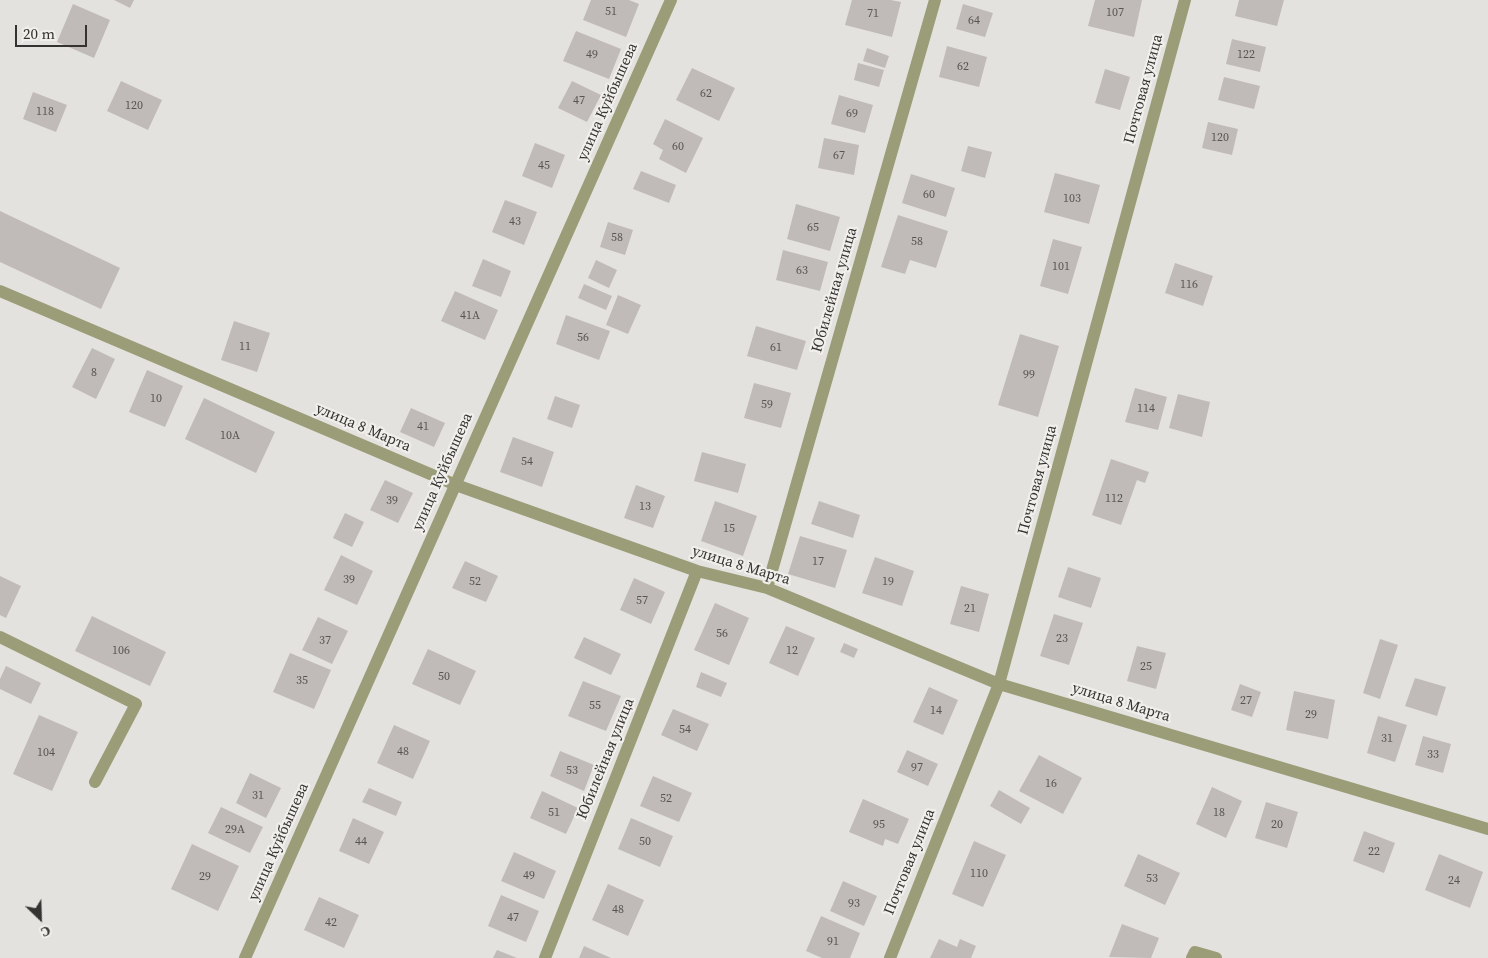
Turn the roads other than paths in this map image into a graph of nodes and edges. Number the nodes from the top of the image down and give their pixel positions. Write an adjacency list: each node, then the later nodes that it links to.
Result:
1 (671, 0): 5 (street, улица Куйбышева)
2 (935, 0): 7 (street, Юбилейная улица)
3 (1185, 0): 9 (street, Почтовая улица)
4 (0, 291): 5 (street, улица 8 Марта)
5 (456, 485): 6 (street, улица 8 Марта); 12 (street, улица Куйбышева)
6 (698, 572): 7 (street, улица 8 Марта); 13 (street, Юбилейная улица)
7 (767, 588): 9 (street, улица 8 Марта)
8 (0, 637): 10 (street)
9 (999, 684): 11 (street, улица 8 Марта); 14 (street, Почтовая улица)
10 (95, 782)
11 (1488, 830)
12 (245, 958)
13 (545, 958)
14 (890, 958)
15 (1192, 958): 16 (street)
16 (1216, 958)

